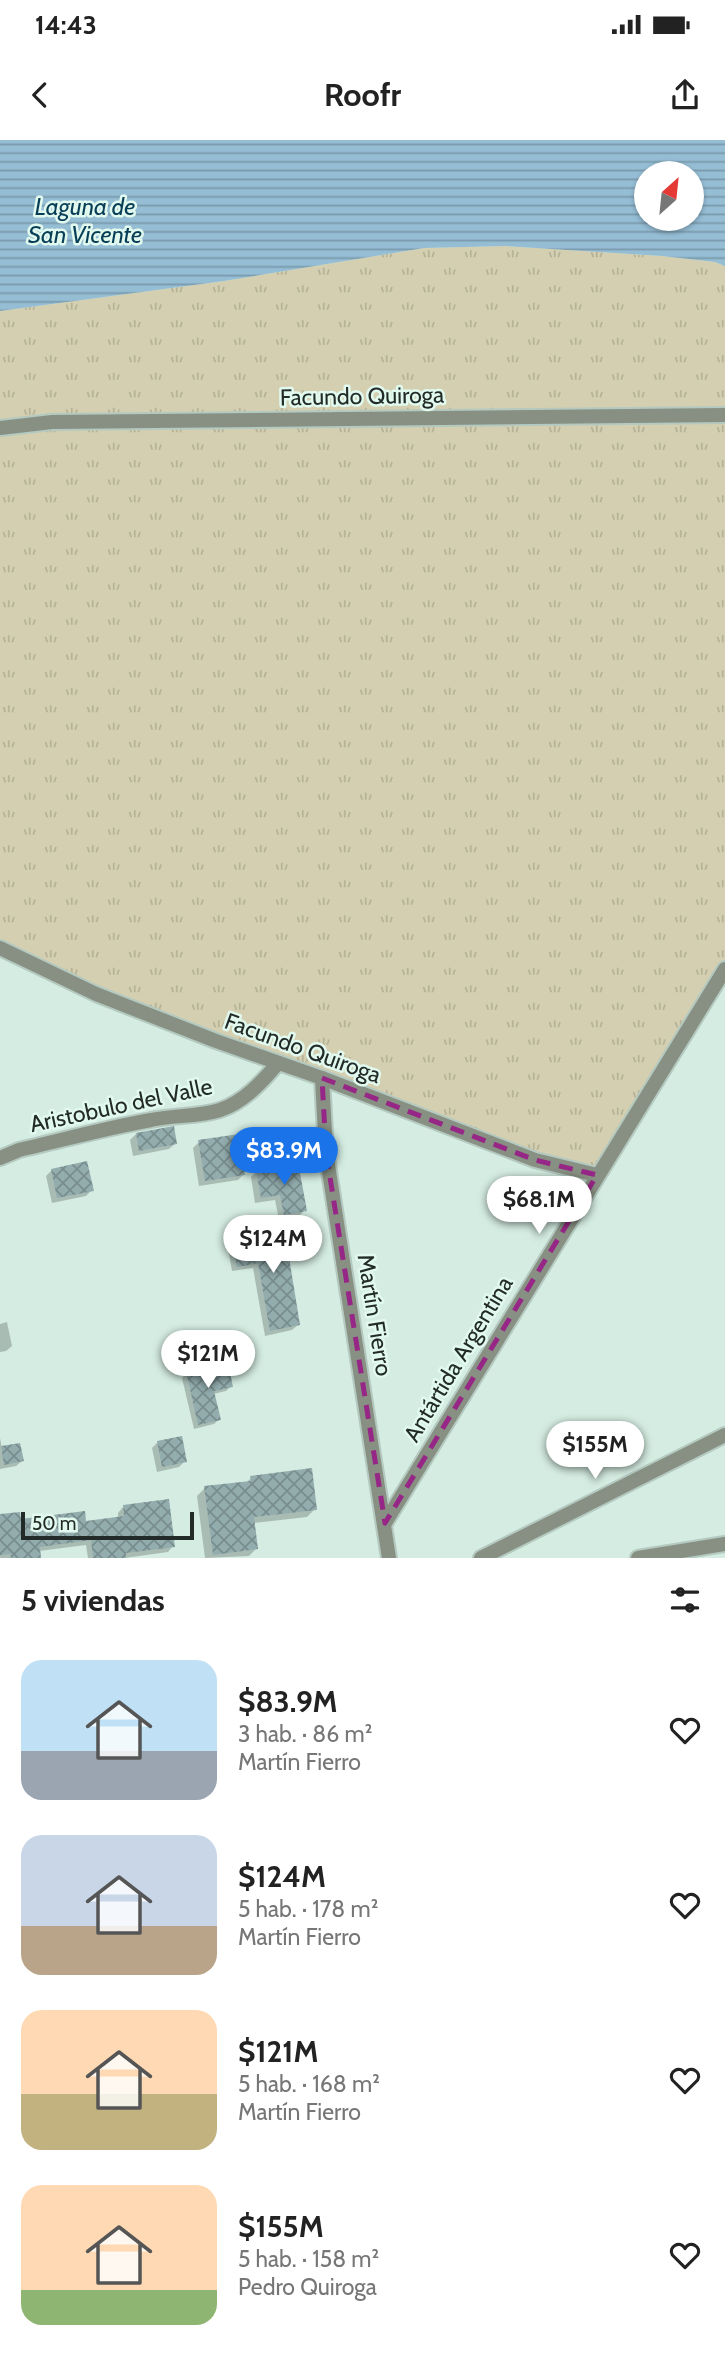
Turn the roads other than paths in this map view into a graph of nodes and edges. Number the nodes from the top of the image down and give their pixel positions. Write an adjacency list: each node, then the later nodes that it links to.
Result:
1 (725, 415): 2 (street, Facundo Quiroga)
2 (0, 428)
3 (0, 948): 5 (street, Facundo Quiroga)
4 (725, 969): 8 (street, Antártida Argentina)
5 (278, 1063): 6 (street, Facundo Quiroga); 7 (street, Aristobulo del Valle)
6 (322, 1078): 8 (street, Facundo Quiroga); 10 (street, Martín Fierro)
7 (0, 1158)
8 (597, 1175): 10 (street, Antártida Argentina)
9 (725, 1435): 13 (street)
10 (385, 1523): 12 (street, Martín Fierro)
11 (725, 1544): 14 (street)
12 (389, 1558)
13 (481, 1558)
14 (638, 1558)

